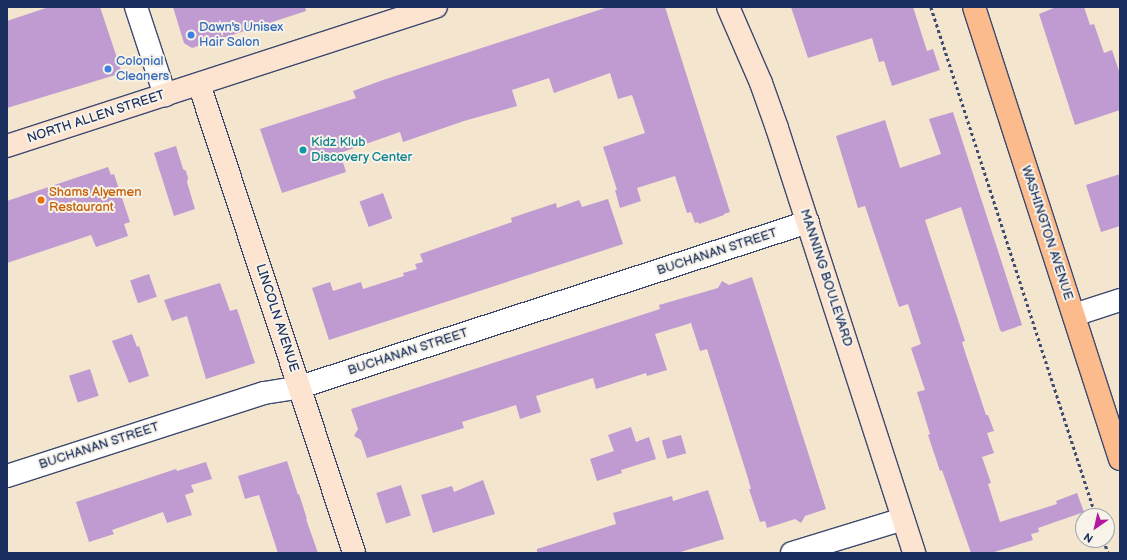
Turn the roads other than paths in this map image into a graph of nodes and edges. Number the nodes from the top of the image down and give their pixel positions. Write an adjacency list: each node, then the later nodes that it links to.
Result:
1 (136, 7): 7 (street)
2 (436, 7): 5 (street, NORTH ALLEN STREET)
3 (728, 7): 9 (street, MANNING BOULEVARD)
4 (974, 7): 11 (main road, WASHINGTON AVENUE)
5 (404, 12): 6 (street, NORTH ALLEN STREET)
6 (199, 84): 7 (street, NORTH ALLEN STREET); 12 (street, LINCOLN AVENUE)
7 (165, 95): 8 (street, NORTH ALLEN STREET)
8 (7, 146)
9 (808, 222): 12 (street, BUCHANAN STREET); 15 (street, MANNING BOULEVARD)
10 (1120, 300): 11 (street)
11 (1074, 315): 13 (main road, WASHINGTON AVENUE)
12 (300, 387): 14 (street, BUCHANAN STREET); 16 (street, LINCOLN AVENUE)
13 (1120, 459)
14 (7, 476)
15 (903, 519): 17 (street); 18 (street, MANNING BOULEVARD)
16 (354, 553)
17 (792, 553)
18 (914, 553)

